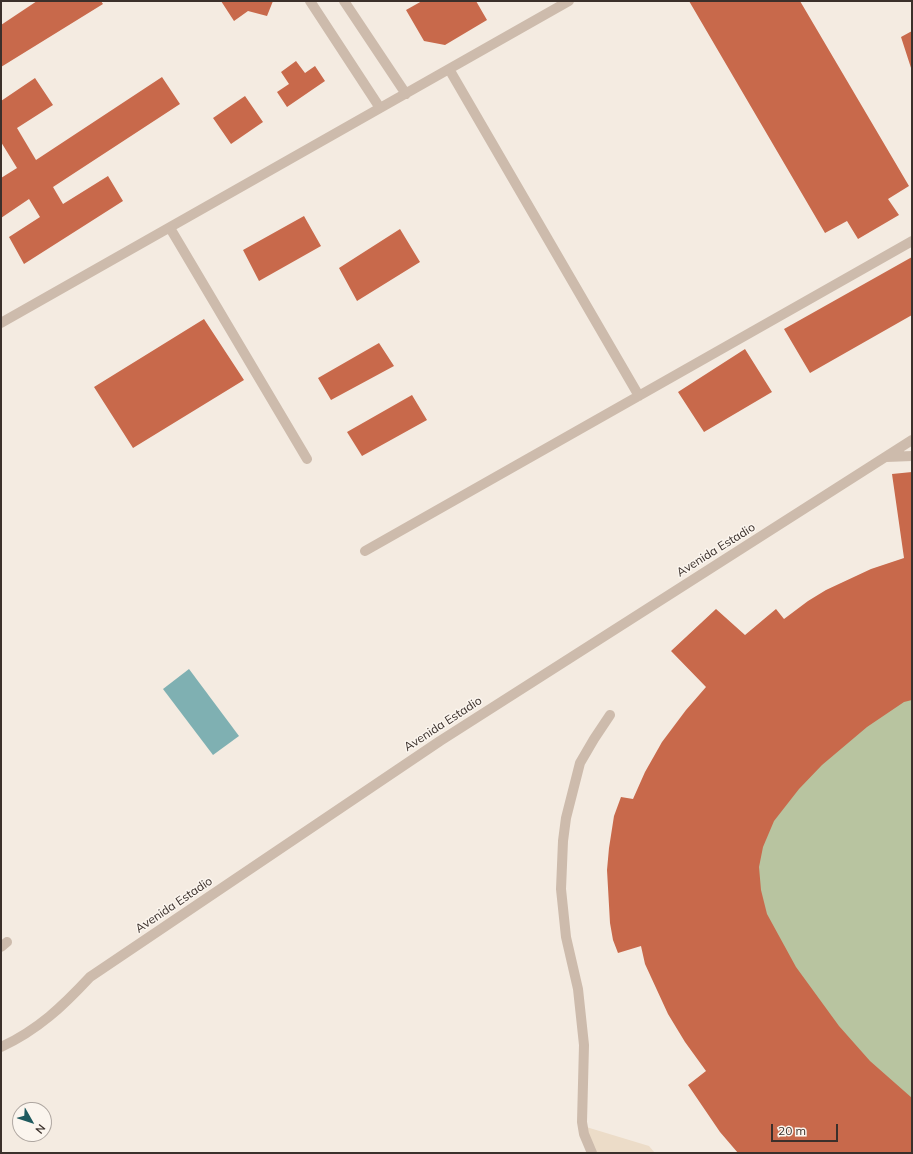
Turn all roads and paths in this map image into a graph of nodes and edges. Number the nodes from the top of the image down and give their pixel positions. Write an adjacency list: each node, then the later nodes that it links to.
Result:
1 (310, 1): 6 (street)
2 (344, 1): 5 (street)
3 (569, 1): 4 (street)
4 (449, 69): 5 (street); 10 (street)
5 (406, 94): 6 (street)
6 (380, 108): 7 (street)
7 (170, 228): 9 (street); 14 (street)
8 (912, 241): 10 (street)
9 (1, 323)
10 (639, 396): 15 (street)
11 (912, 440): 13 (street, Avenida Estadio)
12 (912, 456): 13 (street)
13 (886, 457): 17 (street, Avenida Estadio)
14 (307, 460)
15 (365, 551)
16 (610, 715): 18 (street)
17 (1, 1047)
18 (592, 1153)

